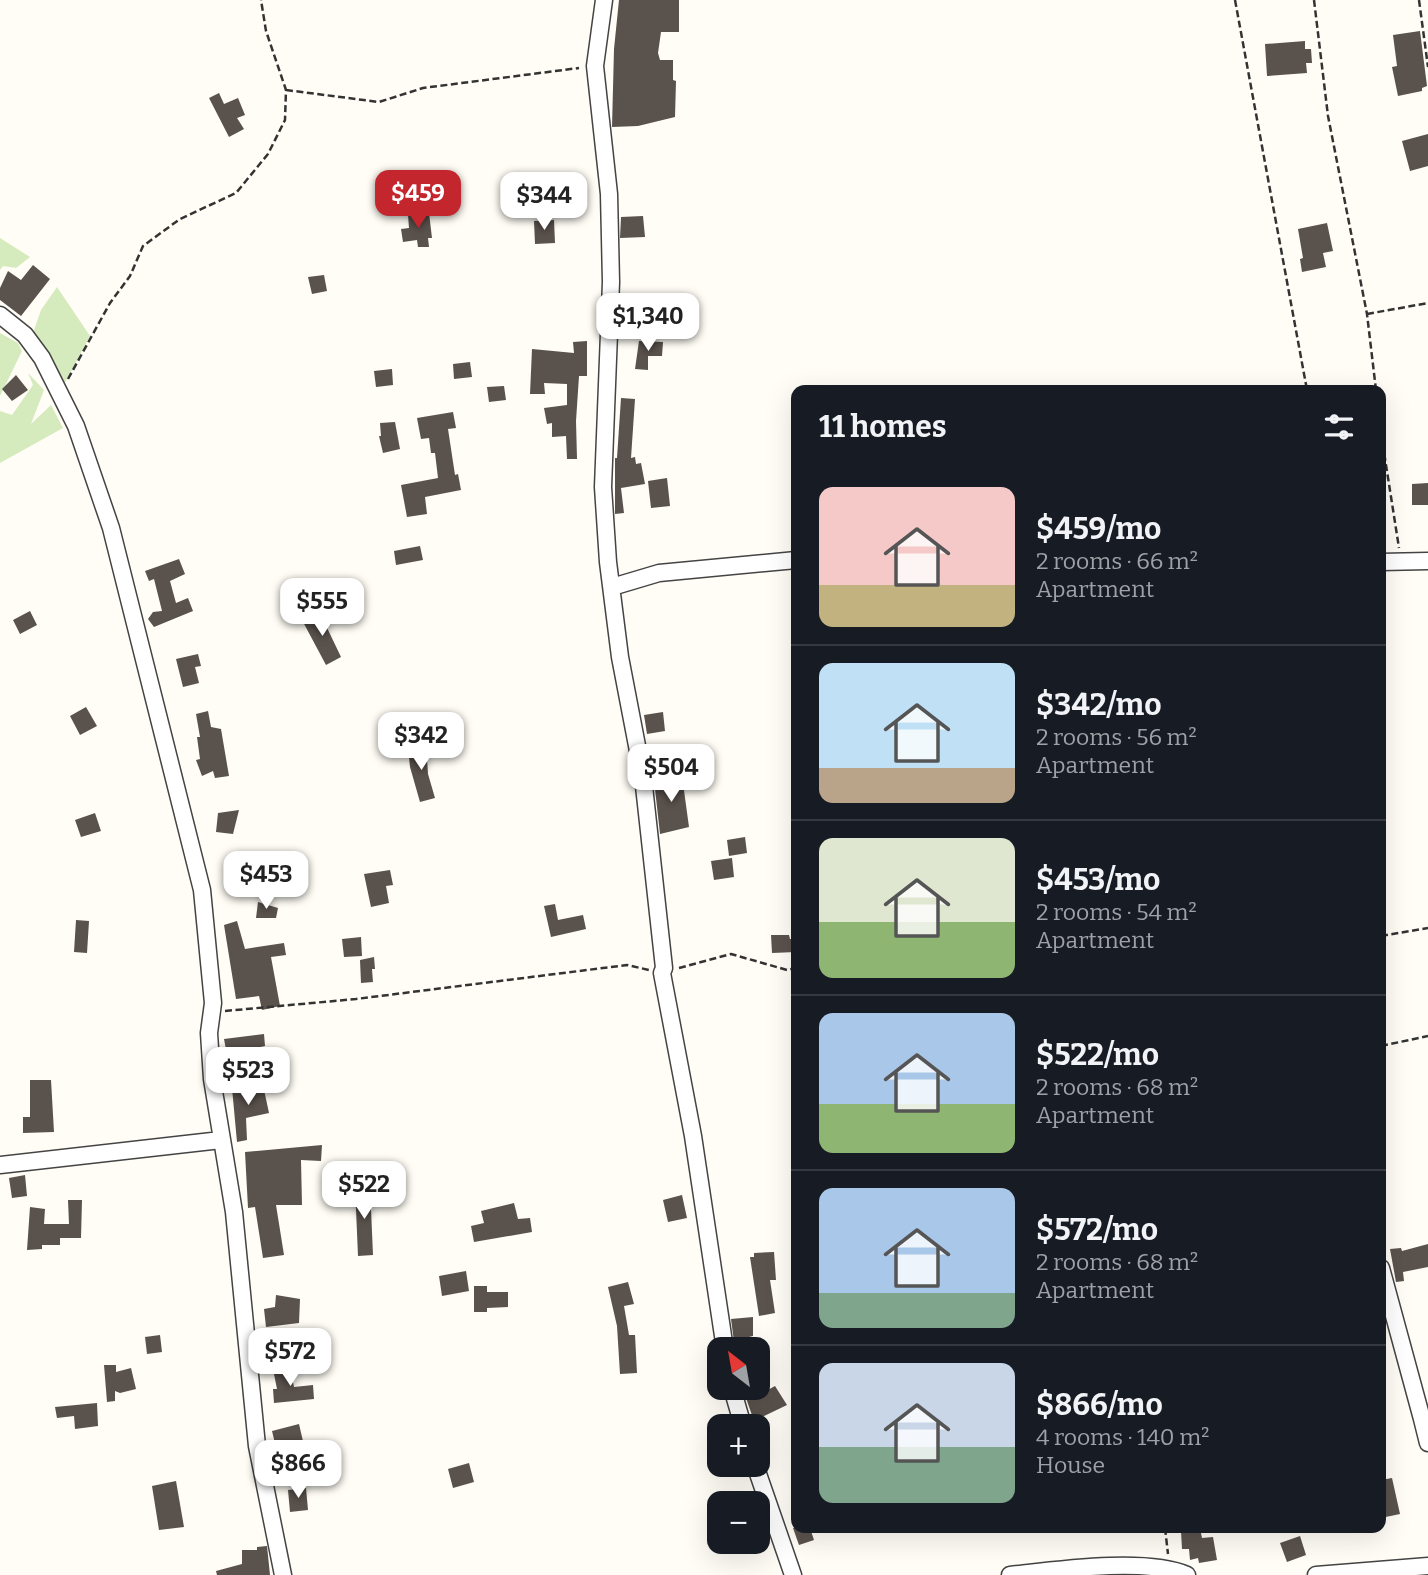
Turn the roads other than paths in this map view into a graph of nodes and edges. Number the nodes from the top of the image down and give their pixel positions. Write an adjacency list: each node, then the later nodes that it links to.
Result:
1 (604, 0): 6 (street)
2 (0, 315): 7 (street)
3 (791, 560): 6 (street)
4 (1428, 561): 5 (street)
5 (1386, 562)
6 (612, 587): 10 (street)
7 (221, 1140): 8 (street); 15 (street)
8 (0, 1165)
9 (1386, 1285): 11 (street)
10 (723, 1337)
11 (1425, 1419): 12 (street)
12 (1428, 1443)
13 (759, 1477): 16 (street)
14 (1428, 1566): 19 (street)
15 (283, 1575)
16 (793, 1575)
17 (1010, 1575): 18 (street)
18 (1187, 1575)
19 (1316, 1575)

